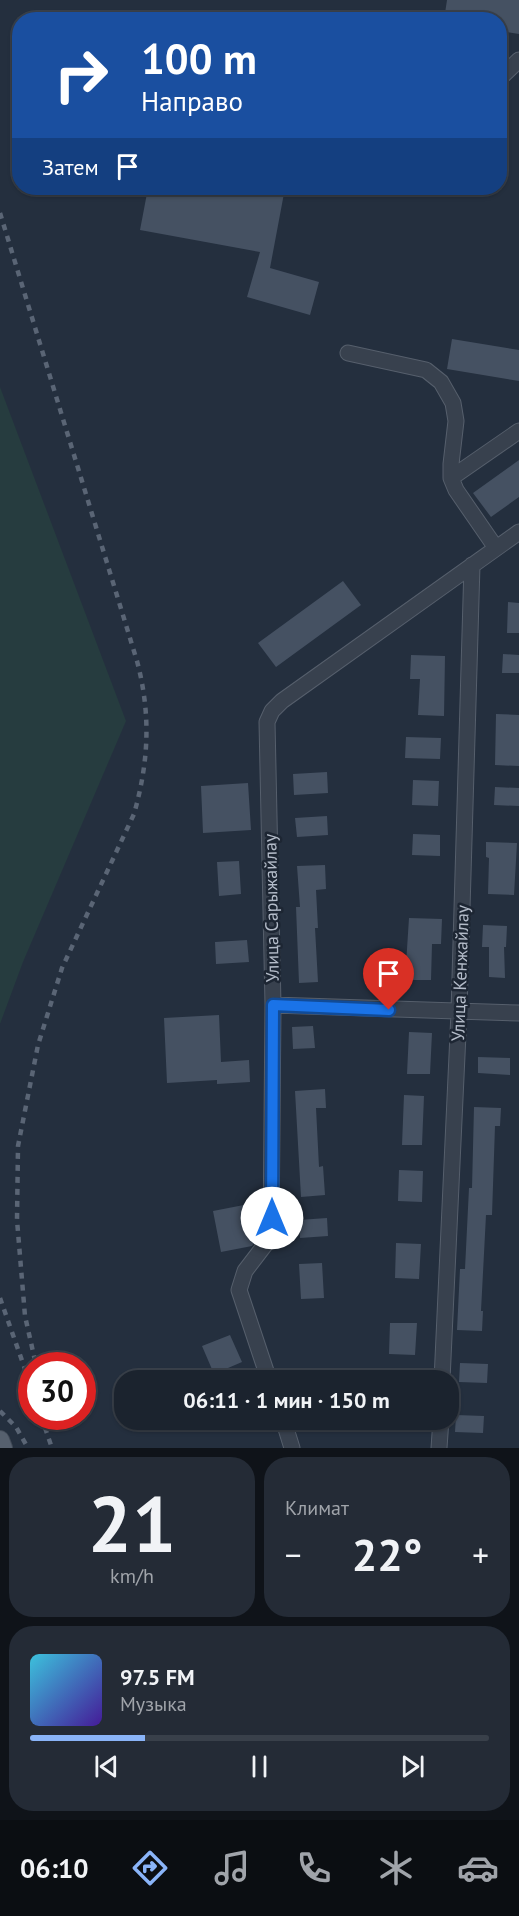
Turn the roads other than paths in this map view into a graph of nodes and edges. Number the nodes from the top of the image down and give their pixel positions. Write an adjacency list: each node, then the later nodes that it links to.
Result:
1 (519, 60): 2 (street)
2 (507, 71)
3 (348, 353): 5 (street)
4 (519, 431): 5 (street)
5 (451, 478): 7 (street)
6 (519, 531): 7 (street)
7 (496, 548): 8 (street)
8 (472, 565): 9 (street, Улица Сарыжайлау); 10 (street, Улица Кенжайлау)
9 (273, 1005): 10 (street); 12 (street, Улица Сарыжайлау)
10 (459, 1012): 11 (street); 13 (street, Улица Кенжайлау)
11 (519, 1013)
12 (266, 1370)
13 (442, 1370)
14 (286, 1430): 18 (street)
15 (440, 1430): 19 (street)
16 (0, 1440): 17 (main road)
17 (3, 1448)
18 (292, 1448)
19 (439, 1448)

